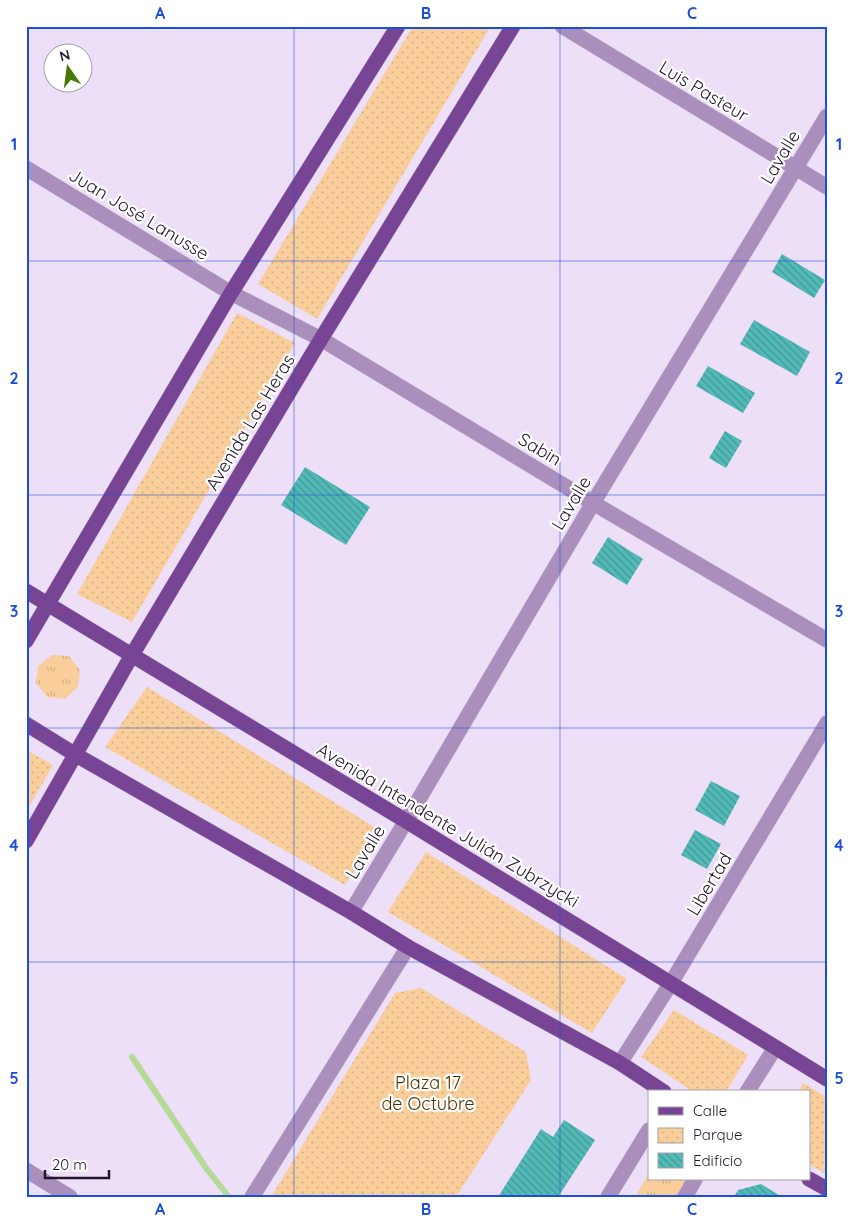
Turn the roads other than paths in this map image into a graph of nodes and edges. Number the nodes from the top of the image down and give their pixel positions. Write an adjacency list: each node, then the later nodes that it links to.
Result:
1 (398, 26): 8 (main road)
2 (514, 26): 9 (main road, Avenida Las Heras)
3 (562, 26): 6 (street, Luis Pasteur)
4 (827, 116): 6 (street, Lavalle)
5 (26, 168): 8 (street, Juan José Lanusse)
6 (795, 168): 7 (street, Luis Pasteur); 10 (street, Lavalle)
7 (827, 188)
8 (232, 293): 9 (street, Sabin); 12 (main road)
9 (321, 339): 10 (street, Sabin); 15 (main road, Avenida Las Heras)
10 (593, 503): 14 (street, Sabin); 19 (street, Lavalle)
11 (26, 591): 12 (main road, Avenida Intendente Julián Zubrzycki)
12 (48, 604): 13 (main road); 15 (main road, Avenida Intendente Julián Zubrzycki)
13 (26, 640)
14 (827, 640)
15 (132, 655): 18 (main road, Avenida Las Heras); 19 (main road, Avenida Intendente Julián Zubrzycki)
16 (827, 723): 23 (street, Libertad)
17 (26, 724): 18 (main road)
18 (76, 755): 20 (main road, Avenida Las Heras); 21 (main road)
19 (406, 821): 21 (street, Lavalle); 23 (main road, Avenida Intendente Julián Zubrzycki)
20 (26, 841)
21 (351, 912): 22 (main road)
22 (408, 947): 25 (main road); 35 (street)
23 (671, 983): 24 (main road, Avenida Intendente Julián Zubrzycki); 25 (street, Libertad)
24 (775, 1048): 26 (main road, Avenida Intendente Julián Zubrzycki); 28 (street)
25 (620, 1063): 27 (main road)
26 (827, 1080)
27 (661, 1090)
28 (748, 1090)
29 (648, 1132): 36 (street)
30 (26, 1170): 34 (street)
31 (694, 1180): 37 (street)
32 (810, 1180): 33 (main road)
33 (827, 1189)
34 (70, 1197)
35 (252, 1197)
36 (608, 1197)
37 (685, 1197)

